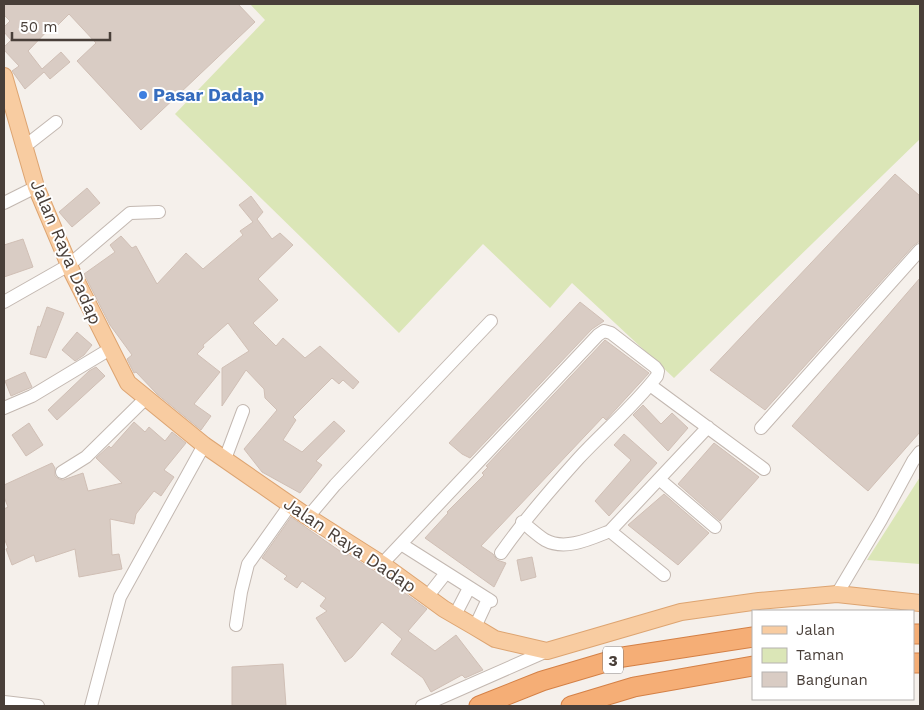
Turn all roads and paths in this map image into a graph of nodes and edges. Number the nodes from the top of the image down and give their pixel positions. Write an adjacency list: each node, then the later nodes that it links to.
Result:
1 (5, 86): 3 (main road, Jalan Raya Dadap)
2 (56, 122): 3 (street)
3 (24, 147): 4 (main road, Jalan Raya Dadap)
4 (36, 187): 5 (street); 8 (main road, Jalan Raya Dadap)
5 (4, 202)
6 (159, 212): 8 (street)
7 (920, 250): 17 (street)
8 (69, 265): 9 (street); 11 (main road, Jalan Raya Dadap)
9 (4, 302)
10 (491, 320): 25 (street)
11 (110, 349): 13 (main road, Jalan Raya Dadap); 14 (street)
12 (650, 385): 16 (street); 26 (street); 29 (street)
13 (146, 398): 18 (main road, Jalan Raya Dadap); 22 (street)
14 (7, 406)
15 (243, 411): 20 (street)
16 (708, 427): 21 (street); 23 (street)
17 (762, 428)
18 (204, 445): 20 (main road, Jalan Raya Dadap); 46 (street)
19 (920, 452): 35 (street)
20 (225, 459): 24 (main road, Jalan Raya Dadap)
21 (764, 468)
22 (62, 472)
23 (659, 479): 27 (street); 28 (street)
24 (290, 505): 25 (main road, Jalan Raya Dadap); 39 (street)
25 (308, 517): 31 (main road, Jalan Raya Dadap)
26 (522, 522): 28 (street); 30 (street)
27 (715, 527)
28 (610, 531): 33 (street)
29 (402, 544): 31 (street); 32 (street)
30 (501, 553)
31 (382, 564): 36 (main road, Jalan Raya Dadap)
32 (446, 573): 34 (street); 36 (street)
33 (664, 575)
34 (469, 588): 38 (street); 40 (street)
35 (837, 594): 37 (main road, Jalan Raya Dadap); 42 (main road, Jalan Raya Dadap)
36 (427, 597): 38 (main road, Jalan Raya Dadap)
37 (920, 604)
38 (455, 615): 40 (main road, Jalan Raya Dadap)
39 (236, 625)
40 (475, 627): 42 (main road, Jalan Raya Dadap)
41 (752, 637): 48 (highway, 3)
42 (547, 651): 47 (street)
43 (752, 666): 49 (highway, 3)
44 (4, 702): 45 (street)
45 (38, 706)
46 (92, 706)
47 (422, 706)
48 (479, 706)
49 (571, 706)

